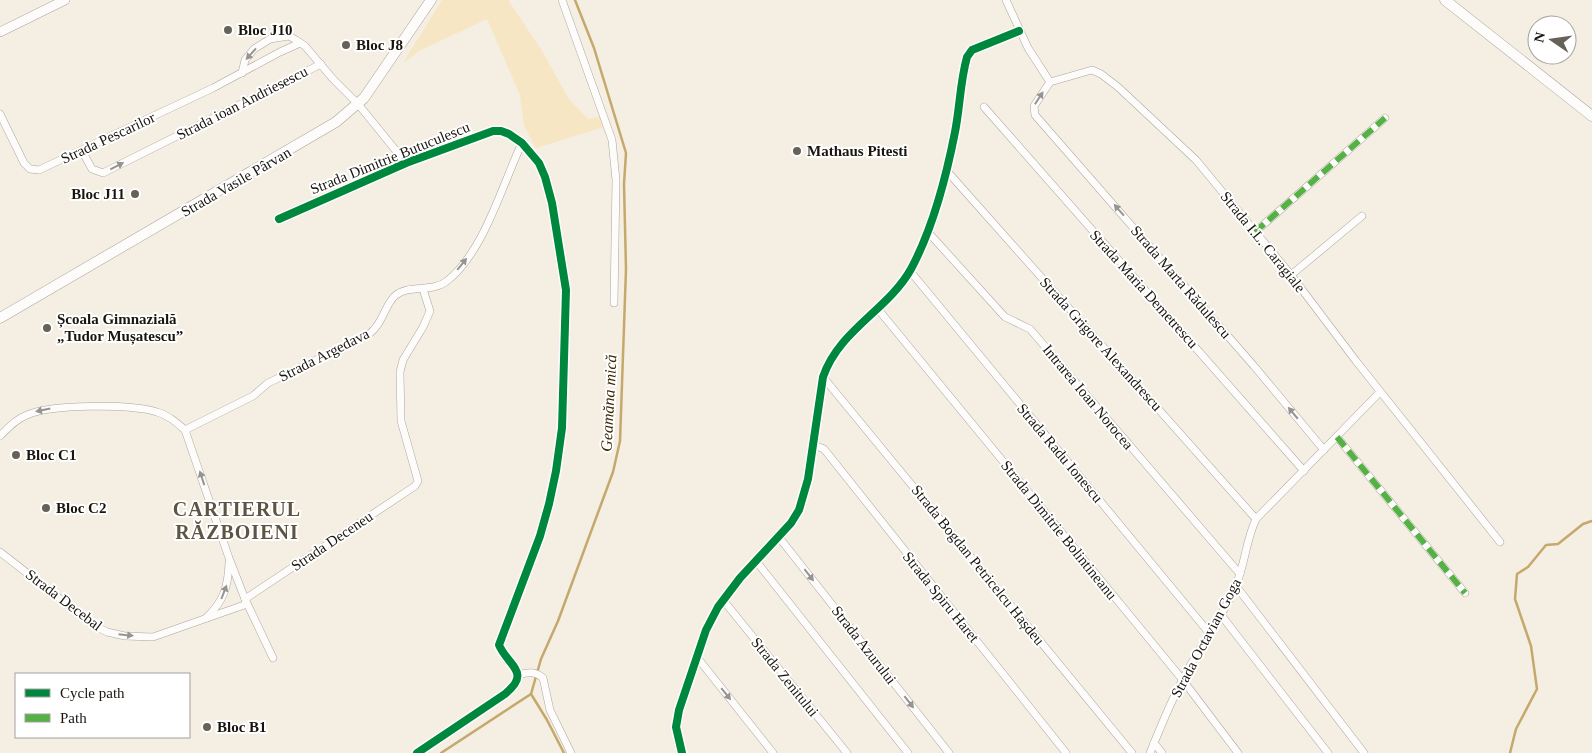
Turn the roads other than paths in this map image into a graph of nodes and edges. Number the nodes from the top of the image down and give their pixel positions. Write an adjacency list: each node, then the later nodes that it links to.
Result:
1 (65, 0): 7 (main road)
2 (431, 0): 12 (main road, Strada Vasile Pârvan)
3 (562, 0): 28 (street)
4 (1006, 0): 6 (street)
5 (1445, 0): 15 (main road)
6 (1019, 31): 11 (street); 20 (street)
7 (0, 32)
8 (300, 43): 9 (street); 10 (street, Strada Pescarilor); 10 (street, one-way to 10)
9 (322, 64): 12 (street, Strada ioan Andriesescu); 18 (street, Strada ioan Andriesescu, one-way to 9)
10 (242, 73): 18 (street, Strada Pescarilor)
11 (1050, 82): 24 (street, Strada I.L. Caragiale); 37 (street, Strada Marta Rădulescu, one-way to 11)
12 (358, 104): 19 (street, Strada ioan Andriesescu); 30 (main road, Strada Vasile Pârvan)
13 (984, 107): 38 (street, Strada Maria Demetrescu)
14 (0, 114): 18 (street, Strada Pescarilor)
15 (1592, 116)
16 (1385, 118): 24 (street)
17 (522, 143): 19 (street, Strada Dimitrie Butuculescu); 27 (street, Strada Argedava, one-way to 17); 55 (street, Strada Dimitrie Butuculescu)
18 (82, 151)
19 (406, 163): 22 (street, Strada Dimitrie Butuculescu)
20 (946, 170): 23 (street); 39 (street, Strada Grigore Alexandrescu)
21 (1362, 216): 26 (street)
22 (279, 219)
23 (927, 231): 25 (street); 45 (street, Intrarea Ioan Norocea)
24 (1256, 232): 26 (street, Strada I.L. Caragiale)
25 (910, 271): 29 (street); 52 (street, Strada Radu Ionescu)
26 (1291, 275): 32 (street, Strada I.L. Caragiale)
27 (423, 289): 33 (street, Strada Argedava); 49 (street, Strada Deceneu)
28 (614, 303)
29 (877, 308): 31 (street); 56 (street, Strada Dimitrie Bolintineanu)
30 (0, 318)
31 (823, 377): 36 (street); 66 (street, Strada Bogdan Petricelcu Hașdeu)
32 (1380, 392): 35 (street, Strada Octavian Goga); 41 (street, Strada I.L. Caragiale)
33 (185, 430): 34 (street, one-way to 34); 43 (street, one-way to 33)
34 (0, 436)
35 (1337, 437): 37 (street, Strada Octavian Goga); 47 (street)
36 (814, 445): 40 (street); 65 (street, Strada Spiru Haret)
37 (1324, 450): 38 (street, Strada Octavian Goga)
38 (1304, 471): 39 (street, Strada Octavian Goga)
39 (1256, 519): 45 (street, Strada Octavian Goga)
40 (778, 536): 44 (street); 64 (street, Strada Azurului, one-way to 64)
41 (1500, 542)
42 (0, 552): 51 (street, Strada Decebal, one-way to 51)
43 (228, 558): 49 (street); 51 (street, one-way to 43)
44 (756, 561): 48 (street); 63 (street)
45 (1240, 574): 46 (street, Strada Octavian Goga)
46 (1236, 586): 50 (street, Strada Octavian Goga); 71 (street)
47 (1465, 593)
48 (723, 600): 53 (street); 62 (street, Strada Zenitului)
49 (246, 601): 51 (street, Strada Decebal); 54 (street)
50 (1221, 615): 52 (street, Strada Octavian Goga); 70 (street)
51 (204, 620)
52 (1210, 634): 56 (street, Strada Octavian Goga)
53 (696, 656): 60 (street); 61 (street, one-way to 61)
54 (273, 658)
55 (518, 675): 58 (street); 59 (street)
56 (1182, 679): 57 (street, Strada Octavian Goga); 69 (street, Strada Dimitrie Bolintineanu)
57 (1154, 743): 67 (street, Strada Octavian Goga); 68 (street)
58 (418, 753)
59 (571, 753)
60 (682, 753)
61 (773, 753)
62 (847, 753)
63 (908, 753)
64 (949, 753)
65 (1066, 753)
66 (1132, 753)
67 (1150, 753)
68 (1162, 753)
69 (1238, 753)
70 (1328, 753)
71 (1364, 753)

